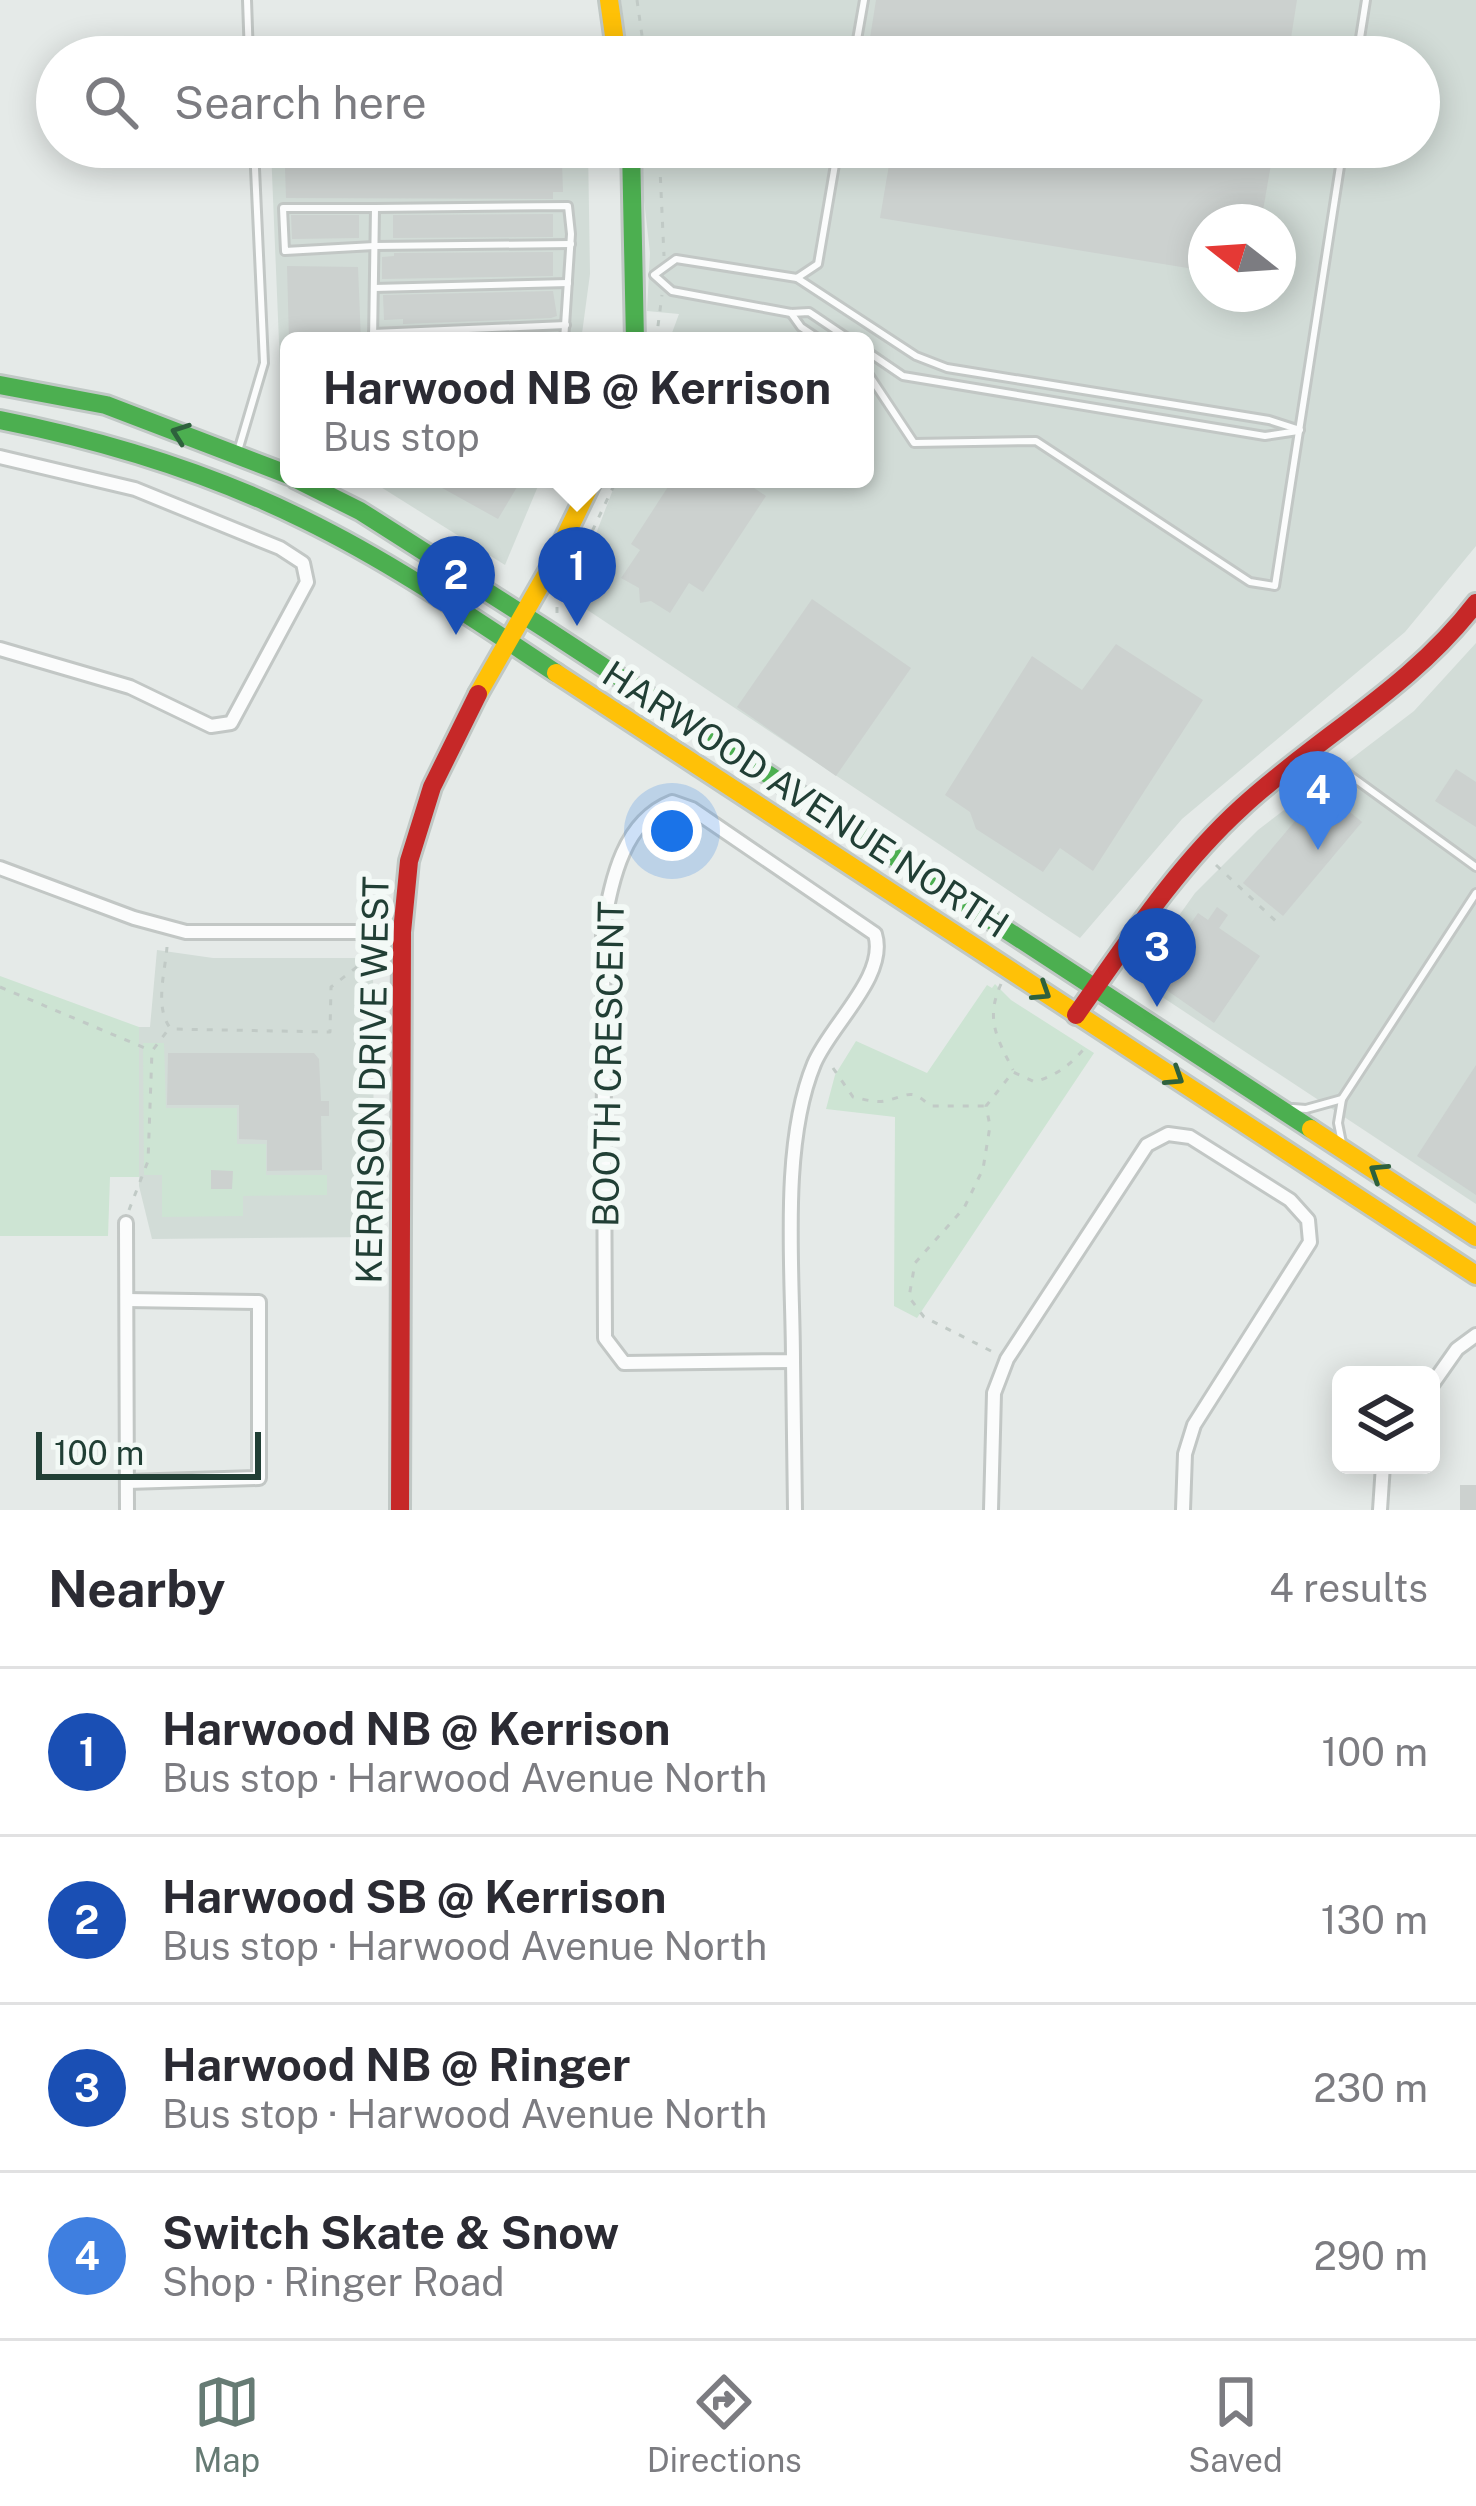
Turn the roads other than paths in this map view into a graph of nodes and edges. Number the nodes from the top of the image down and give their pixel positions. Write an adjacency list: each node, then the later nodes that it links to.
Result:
1 (247, 0): 5 (lane)
2 (609, 0): 6 (main road)
3 (863, 0): 7 (lane)
4 (1366, 0): 8 (lane)
5 (248, 36)
6 (614, 36)
7 (857, 36)
8 (1360, 36)
9 (255, 168): 32 (lane)
10 (632, 168): 24 (main road)
11 (834, 168): 16 (lane)
12 (1340, 168): 31 (lane)
13 (375, 208): 14 (lane); 15 (lane); 15 (lane)
14 (571, 244): 15 (lane); 17 (lane)
15 (374, 246): 18 (lane)
16 (797, 278): 19 (lane); 31 (lane)
17 (569, 283): 18 (lane); 20 (lane)
18 (374, 288): 21 (lane)
19 (791, 313): 25 (lane); 26 (lane)
20 (566, 325): 22 (lane); 23 (lane)
21 (373, 332)
22 (453, 332)
23 (565, 332)
24 (635, 332)
25 (809, 332)
26 (839, 332)
27 (874, 356): 31 (lane)
28 (874, 383): 31 (lane)
29 (0, 385): 32 (main road, HARWOOD AVENUE NORTH, one-way to 29)
30 (0, 420): 39 (main road, HARWOOD AVENUE NORTH)
31 (1300, 430)
32 (237, 454): 34 (main road, HARWOOD AVENUE NORTH)
33 (0, 457): 40 (street)
34 (280, 472)
35 (315, 488): 38 (main road, HARWOOD AVENUE NORTH)
36 (588, 488): 38 (main road, KERRISON DRIVE WEST)
37 (1476, 603): 41 (main road)
38 (524, 616): 39 (main road, KERRISON DRIVE WEST); 46 (main road, HARWOOD AVENUE NORTH)
39 (506, 641): 45 (main road, KERRISON DRIVE WEST); 47 (main road, HARWOOD AVENUE NORTH, one-way to 47)
40 (0, 649)
41 (1315, 750): 43 (lane); 46 (main road)
42 (0, 868): 45 (street)
43 (1476, 868)
44 (1476, 893): 48 (lane)
45 (402, 932): 61 (main road, KERRISON DRIVE WEST)
46 (1097, 986): 47 (main road); 49 (main road, HARWOOD AVENUE NORTH)
47 (1076, 1015): 53 (main road, HARWOOD AVENUE NORTH, one-way to 53)
48 (1342, 1099): 49 (lane); 50 (lane)
49 (1279, 1107): 50 (main road, HARWOOD AVENUE NORTH)
50 (1343, 1149): 52 (main road, HARWOOD AVENUE NORTH, one-way to 50)
51 (126, 1223): 54 (street)
52 (1476, 1237)
53 (1476, 1275)
54 (128, 1300): 59 (street); 59 (street)
55 (1476, 1335): 57 (street)
56 (793, 1361): 56 (street, BOOTH CRESCENT); 62 (street, BOOTH CRESCENT)
57 (1440, 1373)
58 (1382, 1474): 65 (street)
59 (127, 1482): 60 (street)
60 (127, 1510)
61 (400, 1510)
62 (795, 1510)
63 (991, 1510): 64 (street)
64 (1184, 1510)
65 (1380, 1510)

